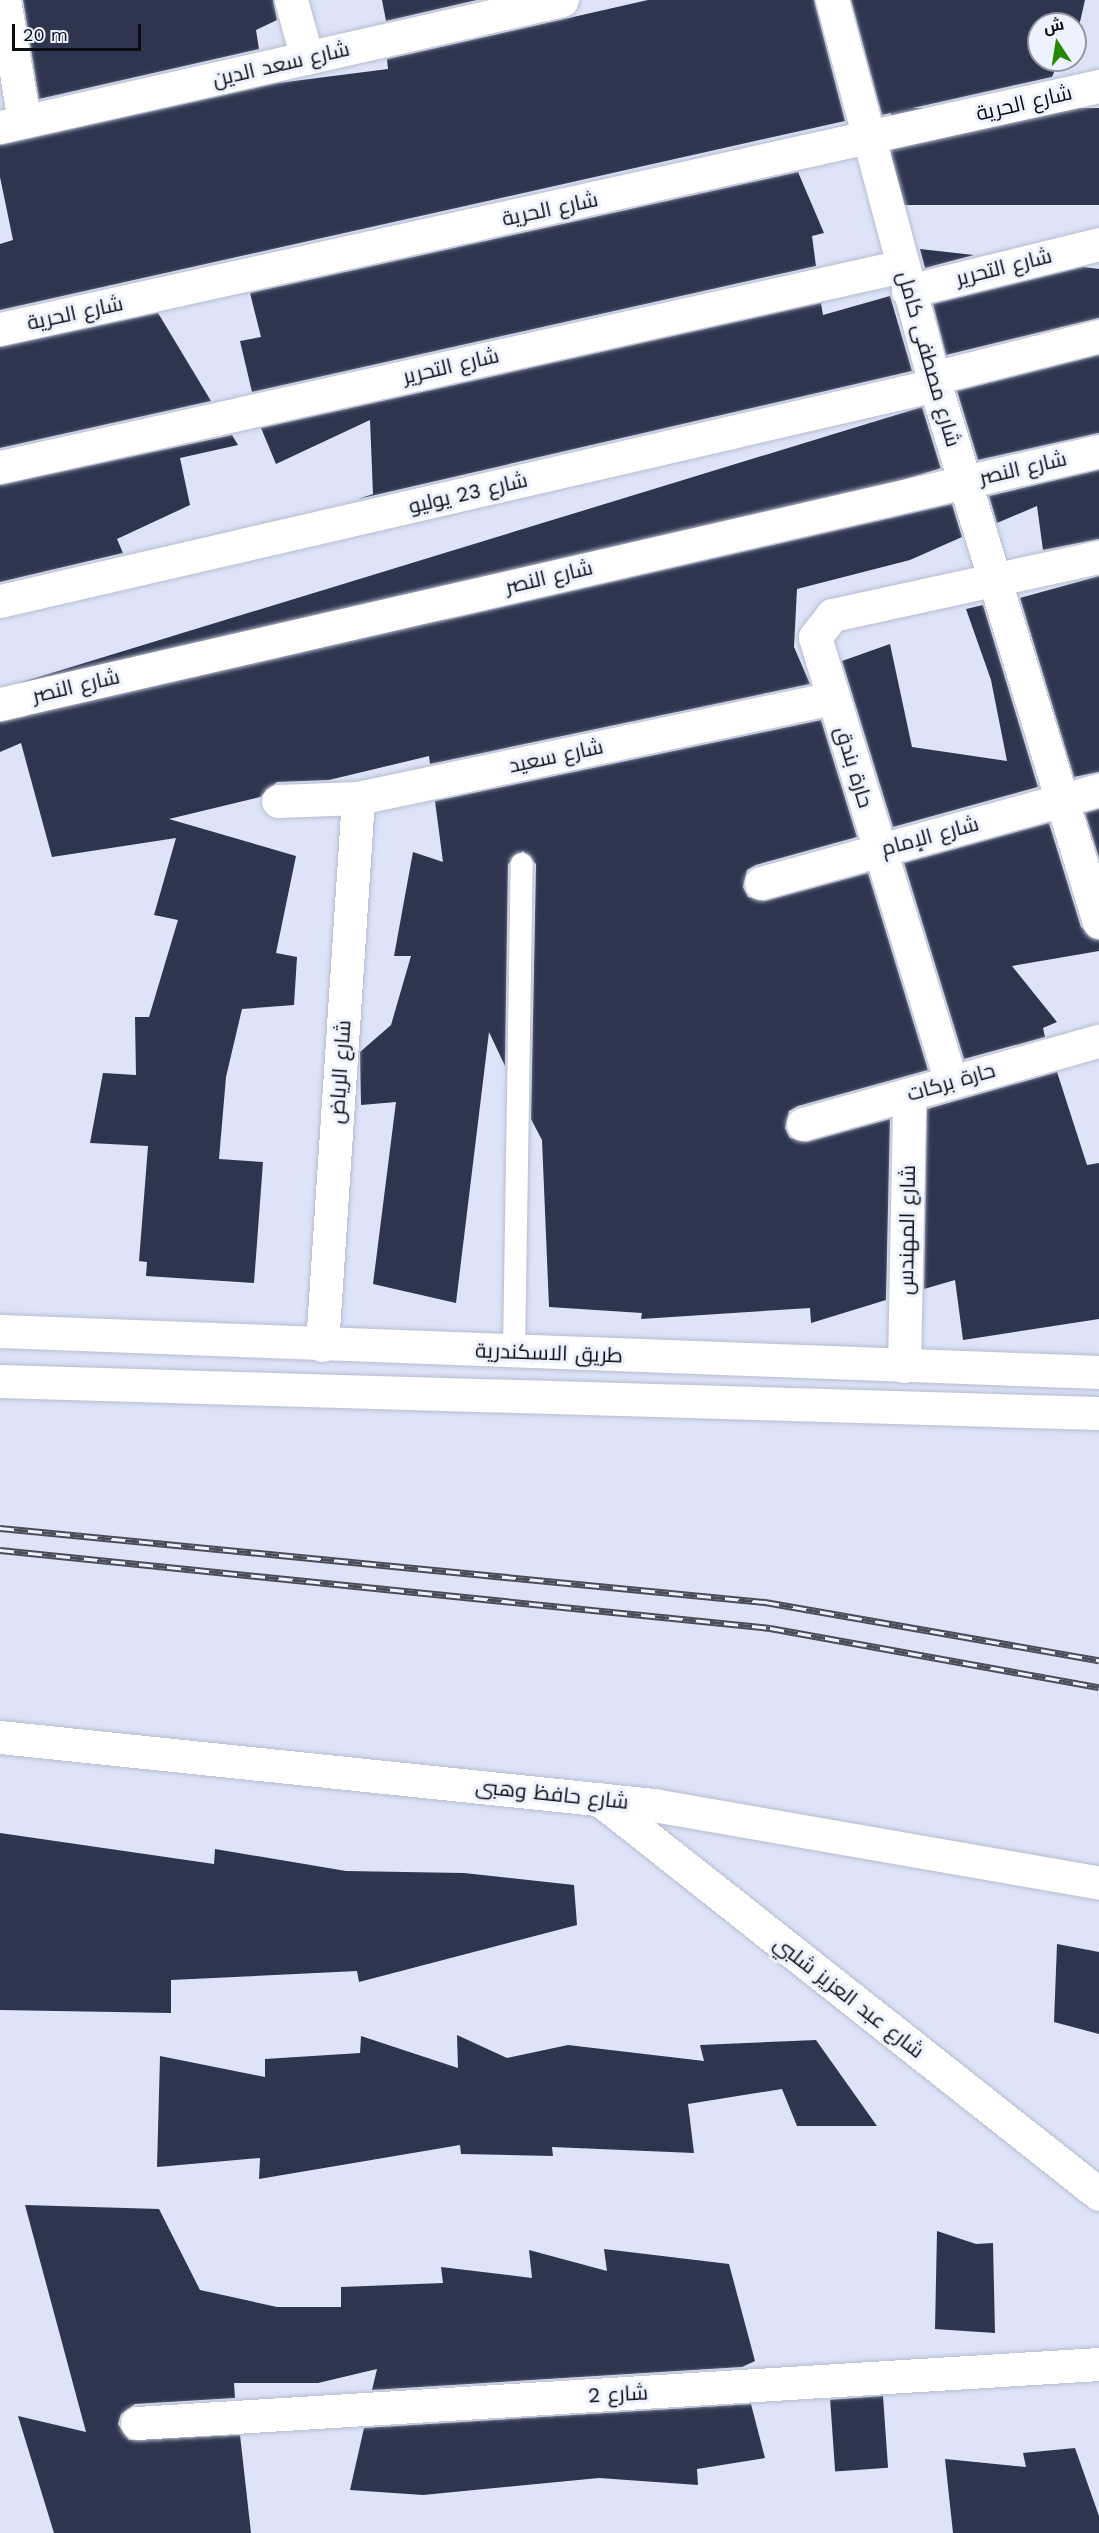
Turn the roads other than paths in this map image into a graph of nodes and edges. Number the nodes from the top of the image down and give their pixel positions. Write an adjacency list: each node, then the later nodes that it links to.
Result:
1 (4, 0): 7 (street)
2 (291, 0): 5 (street)
3 (562, 0): 5 (street, شارع سعد الدين)
4 (832, 0): 8 (street, شارع مصطفى كامل)
5 (307, 58): 7 (street, شارع سعد الدين)
6 (1099, 86): 8 (street, شارع الحرية)
7 (12, 124)
8 (867, 139): 10 (street, شارع مصطفى كامل); 11 (street, شارع الحرية)
9 (1099, 244): 10 (street, شارع التحرير)
10 (905, 278): 13 (street, شارع مصطفى كامل); 15 (street, شارع التحرير)
11 (0, 329)
12 (1099, 336): 13 (street, شارع 23 يوليو)
13 (934, 381): 16 (street, شارع مصطفى كامل); 19 (street, شارع 23 يوليو)
14 (1099, 451): 16 (street, شارع النصر)
15 (0, 467)
16 (964, 482): 18 (street, شارع مصطفى كامل); 21 (street, شارع النصر)
17 (1099, 557): 18 (street)
18 (993, 580): 20 (street, حارة بندق); 24 (street, شارع مصطفى كامل)
19 (0, 601)
20 (832, 698): 23 (street, شارع سعيد); 26 (street, حارة بندق)
21 (0, 704)
22 (1099, 790): 24 (street, شارع الإمام)
23 (358, 798): 25 (street, شارع سعيد); 35 (street, شارع الرياض)
24 (1062, 800): 26 (street, شارع الإمام); 29 (street, شارع مصطفى كامل)
25 (278, 801)
26 (879, 850): 28 (street, شارع الإمام); 31 (street, حارة بندق)
27 (522, 864): 36 (lane)
28 (761, 883)
29 (1099, 922)
30 (1099, 1041): 31 (street, حارة بركات)
31 (951, 1082): 32 (street, حارة بركات)
32 (909, 1094): 33 (street, حارة بركات); 37 (street, شارع المهندس)
33 (803, 1124)
34 (0, 1331): 35 (street, طريق الاسكندرية)
35 (322, 1345): 36 (street, طريق الاسكندرية)
36 (514, 1352): 37 (street, طريق الاسكندرية)
37 (904, 1366): 38 (street, طريق الاسكندرية)
38 (1099, 1372)
39 (0, 1381): 40 (street, طريق الاسكندرية)
40 (1099, 1413)
41 (0, 1737): 42 (street, شارع حافظ وهبى)
42 (598, 1799): 43 (street, شارع حافظ وهبى); 44 (street, شارع عبد العزيز شلبي)
43 (1099, 1883)
44 (1099, 2194)
45 (1099, 2364): 46 (street, شارع 2)
46 (137, 2423)

